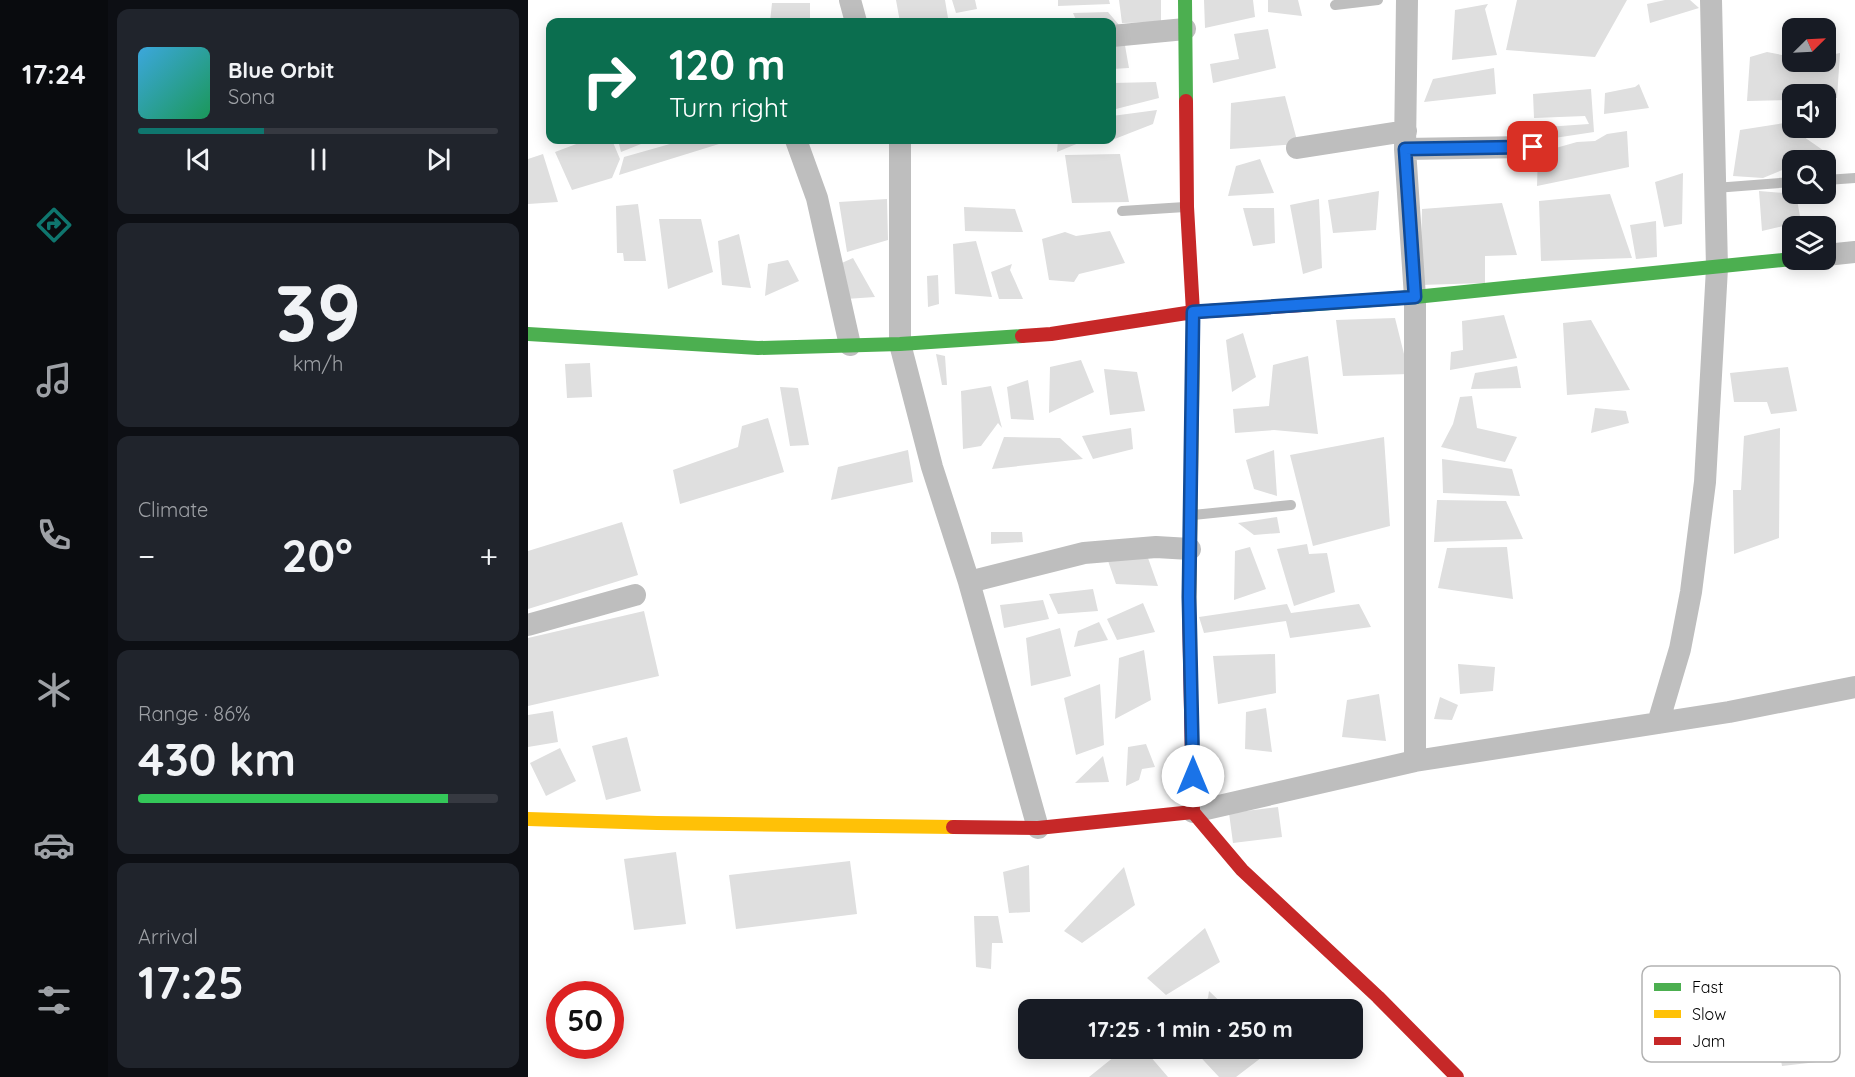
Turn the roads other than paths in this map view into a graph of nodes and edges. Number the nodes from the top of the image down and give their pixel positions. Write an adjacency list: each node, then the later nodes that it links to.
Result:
1 (850, 0): 7 (street)
2 (1185, 0): 8 (street)
3 (1378, 0): 6 (lane)
4 (1407, 0): 10 (street)
5 (1711, 0): 18 (street)
6 (1335, 5)
7 (855, 18)
8 (1185, 29): 9 (street); 19 (street)
9 (1116, 36)
10 (1405, 140): 13 (street); 14 (street); 25 (street)
11 (797, 144): 29 (street)
12 (900, 144): 28 (street)
13 (1533, 147)
14 (1297, 148)
15 (1855, 178): 16 (lane)
16 (1836, 179)
17 (1782, 183): 18 (lane)
18 (1715, 188): 24 (street)
19 (1187, 207): 20 (lane); 26 (street)
20 (1122, 211)
21 (1855, 252): 22 (street)
22 (1836, 254)
23 (1782, 260): 24 (street)
24 (1717, 268): 25 (street); 37 (street)
25 (1415, 297): 26 (street); 38 (street)
26 (1193, 312): 28 (street); 31 (street)
27 (528, 334): 29 (street)
28 (900, 344): 29 (street); 33 (street)
29 (850, 345)
30 (1291, 505): 31 (lane)
31 (1189, 516): 32 (street)
32 (1190, 549): 33 (street); 39 (street)
33 (969, 582): 41 (street)
34 (635, 595): 35 (street)
35 (528, 625)
36 (1855, 687): 37 (street)
37 (1658, 723): 38 (street)
38 (1415, 761): 39 (street)
39 (1193, 812): 41 (street); 42 (street)
40 (528, 819): 41 (street)
41 (1038, 828)
42 (1457, 1077)

